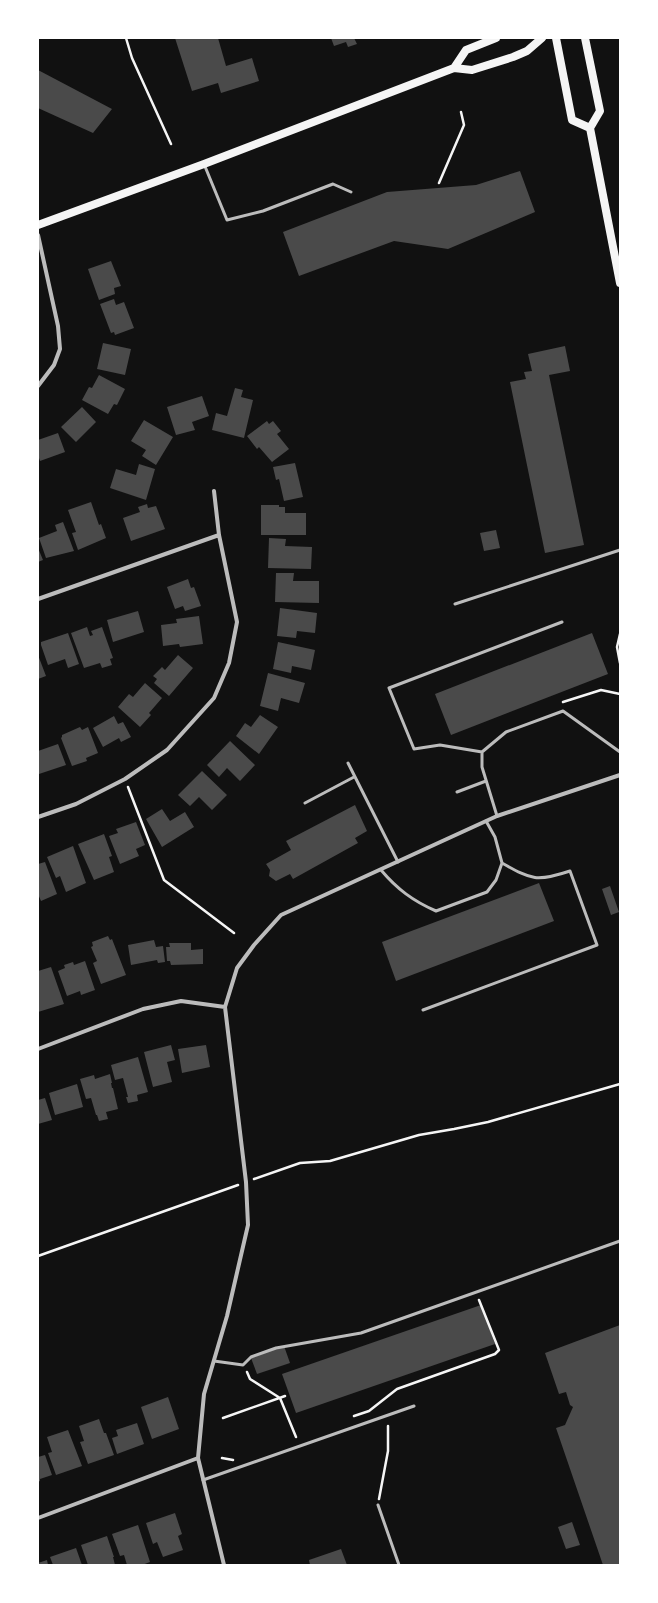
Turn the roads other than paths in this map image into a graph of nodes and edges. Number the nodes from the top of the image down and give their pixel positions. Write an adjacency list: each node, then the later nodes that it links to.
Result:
1 (496, 38): 5 (main road)
2 (542, 38): 5 (main road)
3 (556, 38): 6 (main road)
4 (585, 38): 6 (main road)
5 (454, 68): 7 (main road)
6 (590, 128): 11 (main road)
7 (204, 164): 8 (lane); 9 (main road)
8 (351, 192)
9 (38, 225)
10 (38, 235): 12 (street)
11 (620, 283)
12 (38, 386)
13 (214, 491): 14 (street)
14 (219, 535): 16 (street); 28 (street)
15 (620, 550): 17 (lane)
16 (38, 599)
17 (455, 604)
18 (562, 622): 19 (lane)
19 (482, 752): 20 (lane); 24 (lane)
20 (620, 752)
21 (348, 763): 23 (lane)
22 (620, 775): 27 (street)
23 (354, 777): 26 (lane); 30 (lane)
24 (486, 781): 25 (lane); 27 (lane)
25 (457, 792)
26 (305, 803)
27 (497, 816): 29 (street)
28 (38, 817)
29 (486, 821): 30 (street); 31 (lane)
30 (398, 862): 32 (street)
31 (502, 863): 32 (lane); 34 (lane)
32 (380, 870): 33 (street)
33 (225, 1007): 35 (street); 37 (street)
34 (423, 1010)
35 (38, 1049)
36 (620, 1241): 37 (lane)
37 (214, 1361): 39 (street)
38 (414, 1406): 40 (lane)
39 (198, 1458): 40 (street); 42 (street)
40 (203, 1480): 43 (street)
41 (378, 1505): 44 (lane)
42 (38, 1518)
43 (224, 1565)
44 (399, 1565)

